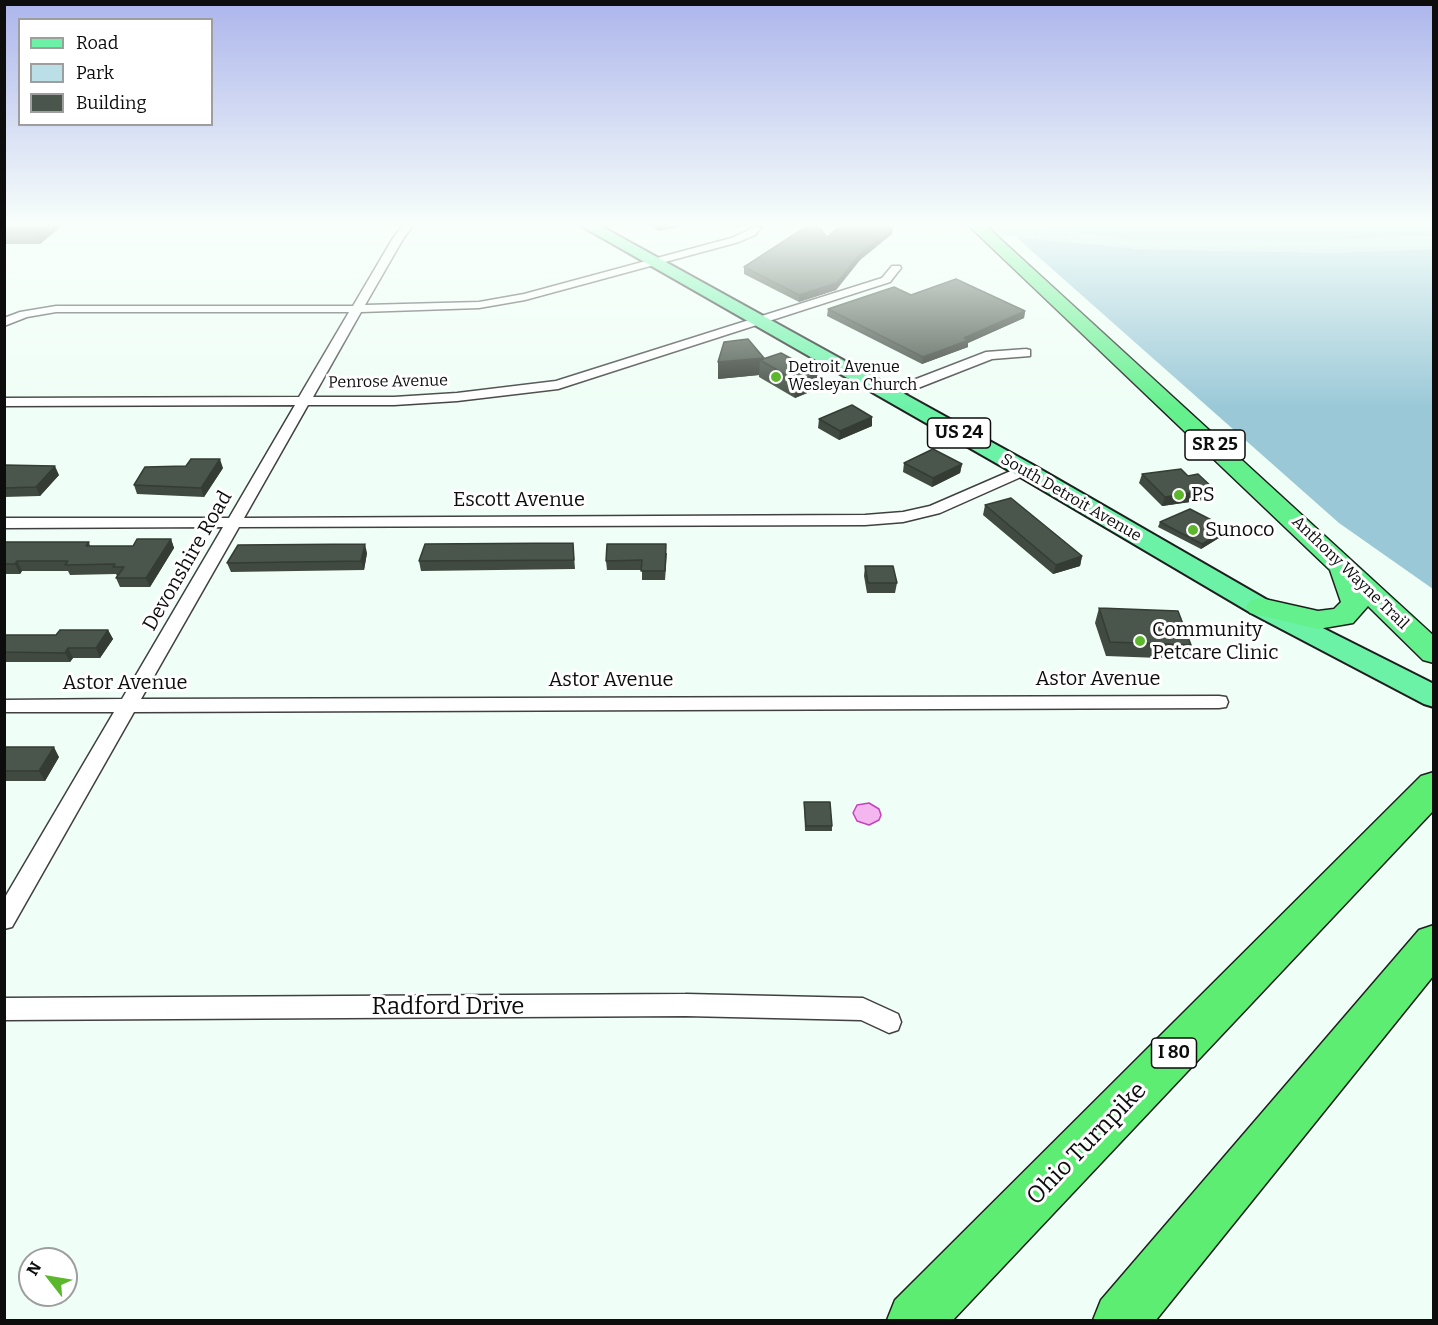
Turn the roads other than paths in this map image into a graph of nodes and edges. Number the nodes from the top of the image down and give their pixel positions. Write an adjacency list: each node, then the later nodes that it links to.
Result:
1 (371, 286): 6 (street, Devonshire Road)
2 (563, 286): 6 (street)
3 (699, 286): 7 (main road, South Detroit Avenue / US 24)
4 (868, 286): 7 (street, Penrose Avenue)
5 (1041, 286): 16 (highway, Anthony Wayne Trail / SR 25)
6 (358, 309): 8 (street); 11 (street, Devonshire Road)
7 (761, 321): 10 (main road, South Detroit Avenue / US 24); 11 (street, Penrose Avenue)
8 (4, 323)
9 (1026, 353): 10 (street)
10 (890, 394): 13 (main road, South Detroit Avenue / US 24)
11 (304, 400): 12 (street, Penrose Avenue); 14 (street, Devonshire Road)
12 (4, 402)
13 (1025, 470): 14 (street, Escott Avenue); 17 (main road, South Detroit Avenue / US 24)
14 (235, 522): 15 (street, Escott Avenue); 21 (street, Devonshire Road)
15 (4, 523)
16 (1343, 567): 17 (highway); 18 (highway, Anthony Wayne Trail / SR 25)
17 (1260, 607): 19 (main road, South Detroit Avenue / US 24)
18 (1434, 653)
19 (1423, 692)
20 (1218, 702): 21 (street, Astor Avenue)
21 (128, 705): 22 (street, Astor Avenue); 24 (street, Devonshire Road)
22 (4, 706)
23 (1434, 786): 28 (highway, Ohio Turnpike / I 80)
24 (4, 920)
25 (1434, 943): 29 (highway)
26 (4, 1009): 27 (street, Radford Drive)
27 (889, 1022)
28 (915, 1320)
29 (1120, 1320)

